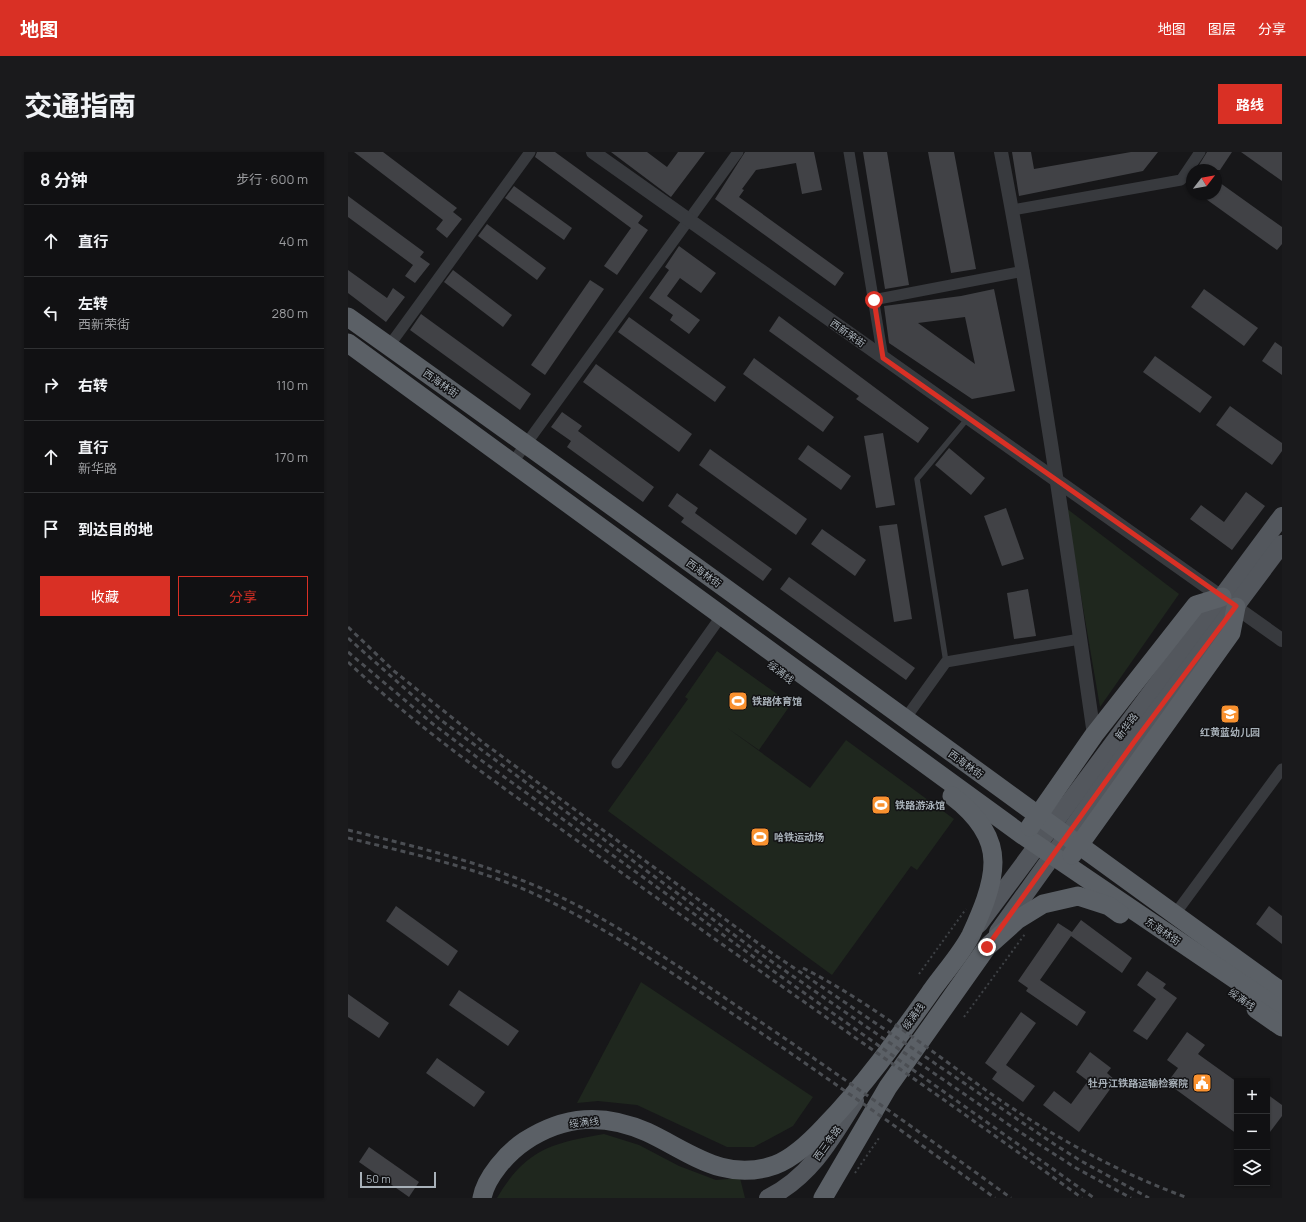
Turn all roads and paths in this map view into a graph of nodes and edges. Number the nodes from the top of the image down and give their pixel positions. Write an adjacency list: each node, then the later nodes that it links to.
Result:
1 (530, 152): 13 (street)
2 (593, 152): 8 (street, 西新荣街)
3 (738, 152): 8 (street)
4 (849, 152): 10 (street)
5 (1001, 152): 7 (street)
6 (1200, 152): 7 (street)
7 (1012, 210): 9 (street)
8 (689, 220): 14 (street, 西新荣街); 16 (street)
9 (1024, 271): 10 (street); 18 (street)
10 (874, 300): 14 (street)
11 (348, 317): 13 (highway, 西海林街)
12 (348, 343): 17 (highway)
13 (389, 346): 16 (highway, 西海林街)
14 (883, 358): 15 (street, 西新荣街)
15 (968, 418): 18 (street, 西新荣街); 25 (lane)
16 (526, 444): 17 (street); 26 (highway, 西海林街)
17 (513, 462): 22 (highway)
18 (1058, 482): 21 (street, 西新荣街); 23 (street)
19 (1282, 516): 21 (main road, 新华路)
20 (1282, 544): 21 (main road)
21 (1229, 602): 24 (street, 西新荣街); 27 (highway); 28 (main road, 新华路); 34 (highway)
22 (725, 617): 29 (street); 33 (highway); 39 (highway, 绥满线)
23 (1080, 639): 25 (street); 27 (street)
24 (1282, 640)
25 (946, 662): 26 (street)
26 (905, 719): 31 (highway, 西海林街)
27 (1094, 735): 31 (highway)
28 (1128, 737): 39 (main road, 新华路); 40 (main road, 新华路)
29 (617, 763)
30 (1282, 769): 37 (street)
31 (1038, 816): 32 (highway, 西海林街); 33 (highway)
32 (1058, 831): 34 (highway, 东海林街)
33 (1024, 836): 35 (highway, 东海林街)
34 (1078, 846): 35 (highway); 37 (highway, 东海林街)
35 (1065, 865): 43 (highway, 东海林街)
36 (967, 908): 41 (path)
37 (1174, 914): 42 (highway, 东海林街)
38 (1024, 934): 44 (path)
39 (970, 936): 46 (highway, 绥满线)
40 (987, 947): 45 (highway, 绥满线); 47 (highway, 绥满线)
41 (919, 974)
42 (1282, 992)
43 (1282, 1011)
44 (964, 1017)
45 (1282, 1027)
46 (871, 1075): 50 (highway, 绥满线); 51 (main road, 西三条路)
47 (888, 1087): 52 (main road, 西三条路); 53 (highway, 绥满线)
48 (879, 1138): 49 (path)
49 (855, 1174)
50 (482, 1198)
51 (768, 1198)
52 (791, 1198)
53 (823, 1198)

